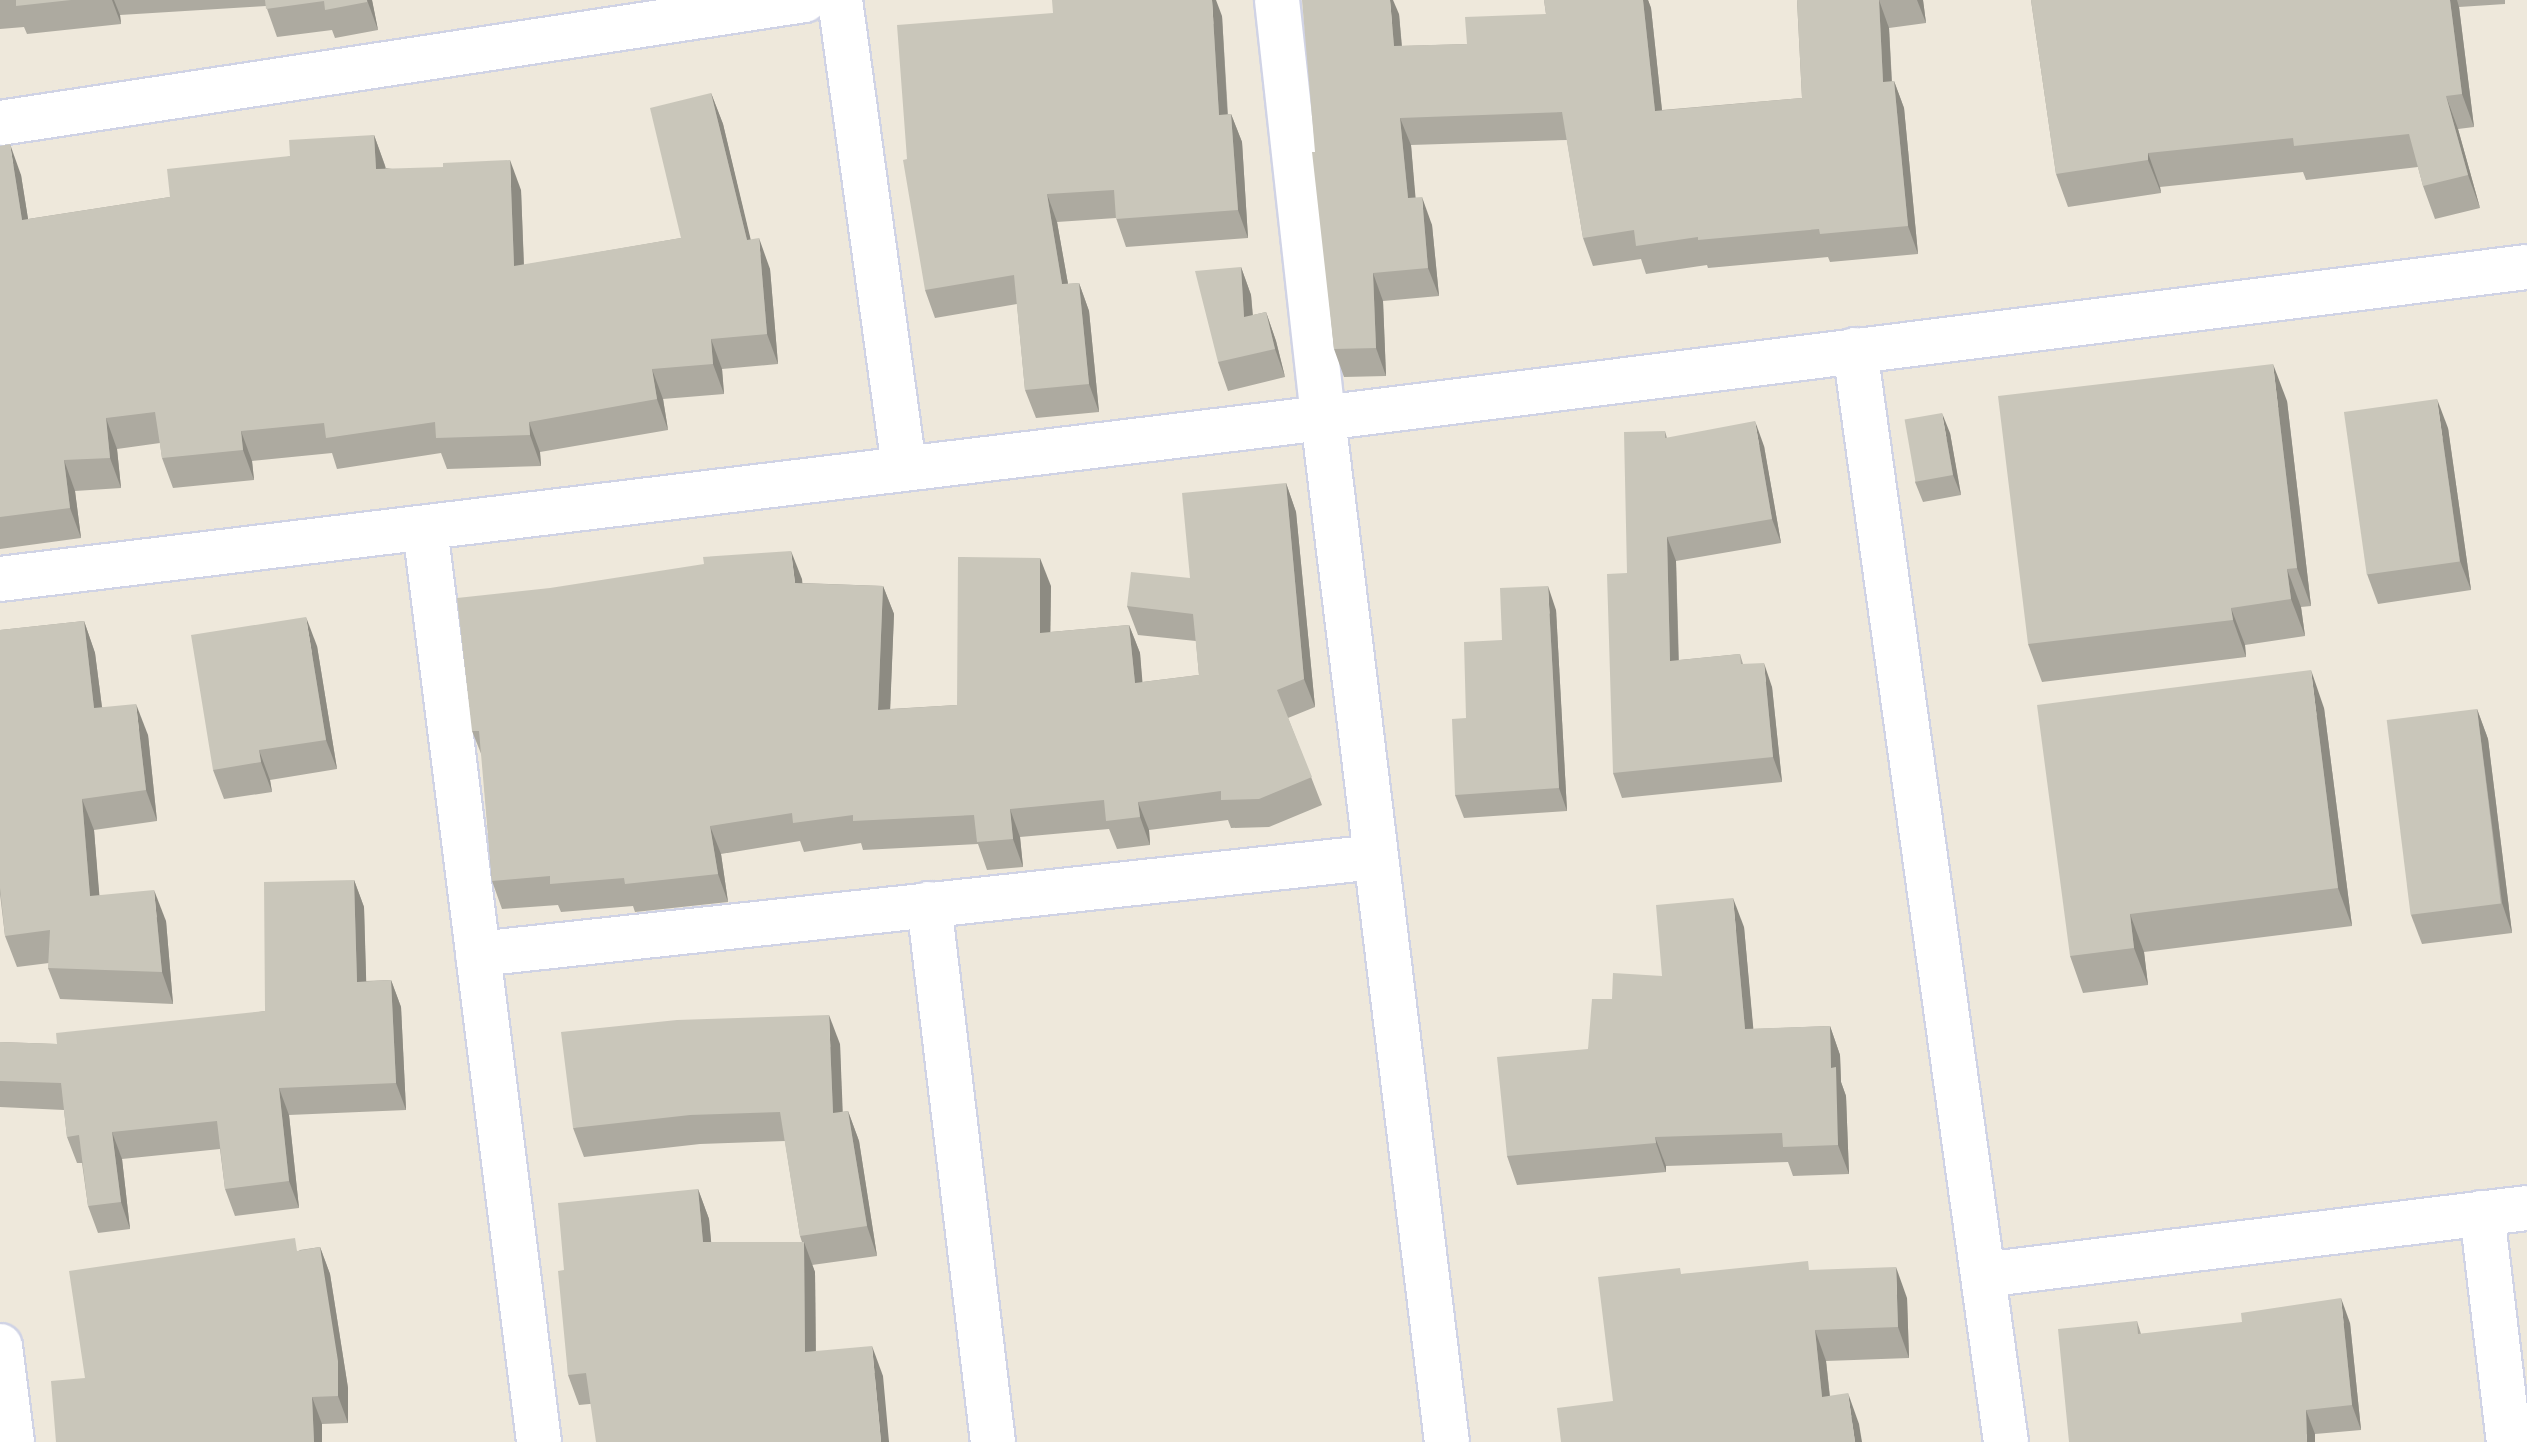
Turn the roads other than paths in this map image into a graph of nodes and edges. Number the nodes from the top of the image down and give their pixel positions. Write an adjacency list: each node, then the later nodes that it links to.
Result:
1 (805, 0): 4 (street)
2 (840, 0): 8 (street)
3 (1277, 0): 7 (street)
4 (0, 123)
5 (2527, 267): 6 (street)
6 (1855, 350): 7 (street); 16 (street)
7 (1323, 418): 8 (street); 11 (street)
8 (904, 469): 9 (street)
9 (425, 528): 10 (street); 13 (street)
10 (0, 579)
11 (1376, 857): 12 (street); 21 (street)
12 (929, 904): 13 (street); 20 (street)
13 (478, 954): 19 (street)
14 (2527, 1208): 15 (street)
15 (2482, 1213): 16 (street); 23 (street)
16 (1983, 1275): 22 (street)
17 (0, 1346): 18 (street)
18 (12, 1442)
19 (539, 1442)
20 (993, 1442)
21 (1447, 1442)
22 (2006, 1442)
23 (2509, 1442)

